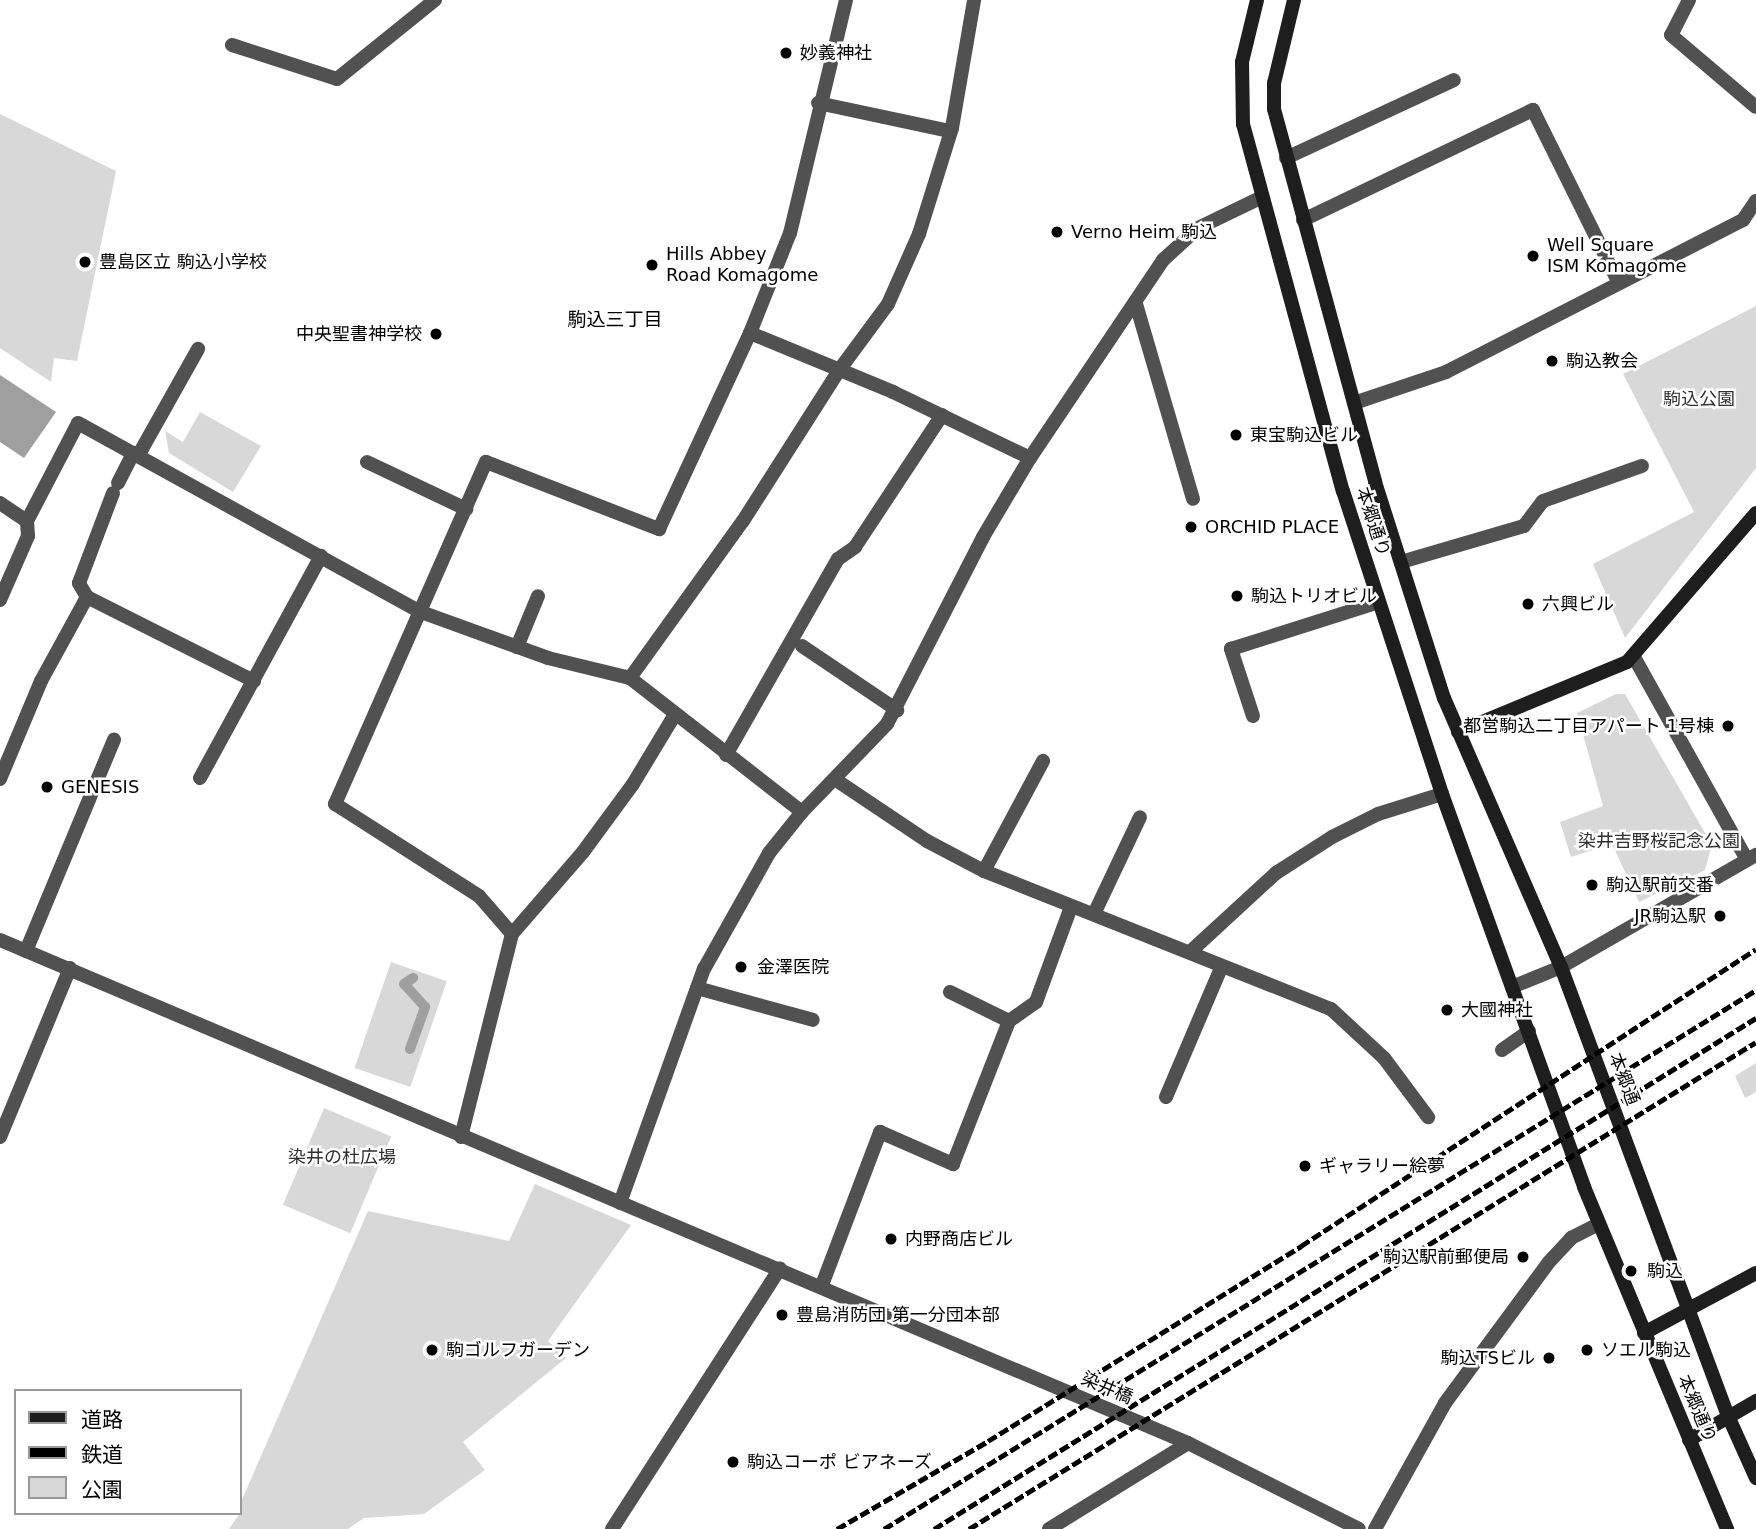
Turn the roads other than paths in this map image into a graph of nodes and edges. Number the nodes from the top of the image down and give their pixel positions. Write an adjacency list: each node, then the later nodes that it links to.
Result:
1 (435, 0): 7 (street)
2 (846, 0): 9 (street)
3 (974, 0): 11 (street)
4 (1257, 0): 13 (main road, 本郷通り)
5 (1294, 0): 12 (main road, 本郷通り)
6 (1689, 0): 10 (street)
7 (232, 45)
8 (1454, 80): 12 (street)
9 (818, 103): 11 (street); 18 (street)
10 (1756, 107)
11 (950, 131): 20 (street)
12 (1286, 158): 15 (main road, 本郷通り)
13 (1262, 197): 17 (street); 37 (main road, 本郷通り)
14 (1756, 201): 16 (street)
15 (1303, 220): 16 (street); 21 (main road, 本郷通り)
16 (1619, 283): 21 (street)
17 (1136, 304): 24 (street); 27 (street)
18 (750, 334): 20 (street); 29 (street)
19 (198, 349): 23 (street)
20 (840, 369): 22 (street); 42 (street)
21 (1354, 403): 33 (main road, 本郷通り)
22 (942, 415): 24 (street); 49 (street)
23 (136, 455): 31 (street); 32 (street); 35 (street)
24 (1030, 457): 44 (street)
25 (368, 463): 29 (street)
26 (1642, 466): 33 (street)
27 (1193, 499)
28 (0, 503): 31 (street)
29 (466, 509): 38 (street)
30 (1756, 513): 41 (main road)
31 (27, 522): 36 (street)
32 (321, 556): 38 (street); 43 (street)
33 (1401, 562): 47 (main road, 本郷通り)
34 (538, 596): 40 (street)
35 (87, 597): 43 (street); 52 (street)
36 (0, 600)
37 (1379, 601): 46 (street); 54 (main road, 本郷通り)
38 (421, 612): 40 (street); 61 (street)
39 (802, 646): 44 (street)
40 (517, 647): 42 (street)
41 (1634, 657): 47 (main road); 57 (street)
42 (630, 678): 45 (street)
43 (254, 681): 51 (street)
44 (897, 709): 53 (street)
45 (674, 716): 49 (street); 61 (street)
46 (1252, 716)
47 (1458, 732): 65 (main road, 本郷通り)
48 (114, 740): 63 (street)
49 (726, 755): 55 (street)
50 (1043, 761): 58 (street)
51 (200, 778)
52 (0, 779)
53 (836, 780): 55 (street); 58 (street)
54 (1442, 794): 64 (street); 68 (main road, 本郷通り)
55 (802, 812): 69 (street)
56 (1140, 817): 60 (street)
57 (1751, 857): 65 (street)
58 (984, 871): 59 (street)
59 (1071, 906): 60 (street); 73 (street)
60 (1094, 914): 64 (street)
61 (512, 934): 78 (street)
62 (0, 940): 63 (street, 染井橋)
63 (26, 951): 66 (street, 染井橋)
64 (1190, 952): 67 (street)
65 (1561, 967): 68 (street); 71 (main road, 本郷通り)
66 (70, 968): 78 (street, 染井橋); 79 (street)
67 (1221, 968): 76 (street); 77 (street)
68 (1512, 987): 74 (main road, 本郷通り)
69 (697, 988): 72 (street); 81 (street)
70 (950, 992): 73 (street)
71 (1578, 1013): 80 (main road, 本郷通)
72 (813, 1020)
73 (1009, 1021): 85 (street)
74 (1531, 1038): 75 (street); 82 (main road, 本郷通り)
75 (1502, 1050)
76 (1166, 1097)
77 (1428, 1117)
78 (461, 1136): 81 (street, 染井橋)
79 (0, 1137)
80 (1635, 1158): 86 (main road, 本郷通り)
81 (620, 1203): 83 (street, 染井橋)
82 (1599, 1224): 87 (main road, 本郷通り); 96 (street)
83 (780, 1268): 85 (street, 染井橋); 93 (street)
84 (1755, 1277): 86 (main road)
85 (822, 1285): 91 (street, 染井橋)
86 (1689, 1310): 87 (main road); 89 (main road, 本郷通り)
87 (1644, 1333): 90 (main road, 本郷通り)
88 (1756, 1401): 89 (main road)
89 (1729, 1418): 90 (main road); 92 (main road, 本郷通り)
90 (1689, 1440): 97 (main road, 本郷通り)
91 (1188, 1443): 94 (street); 95 (street, 染井橋)
92 (1756, 1478)
93 (612, 1529)
94 (1049, 1529)
95 (1359, 1529)
96 (1375, 1529)
97 (1727, 1529)

